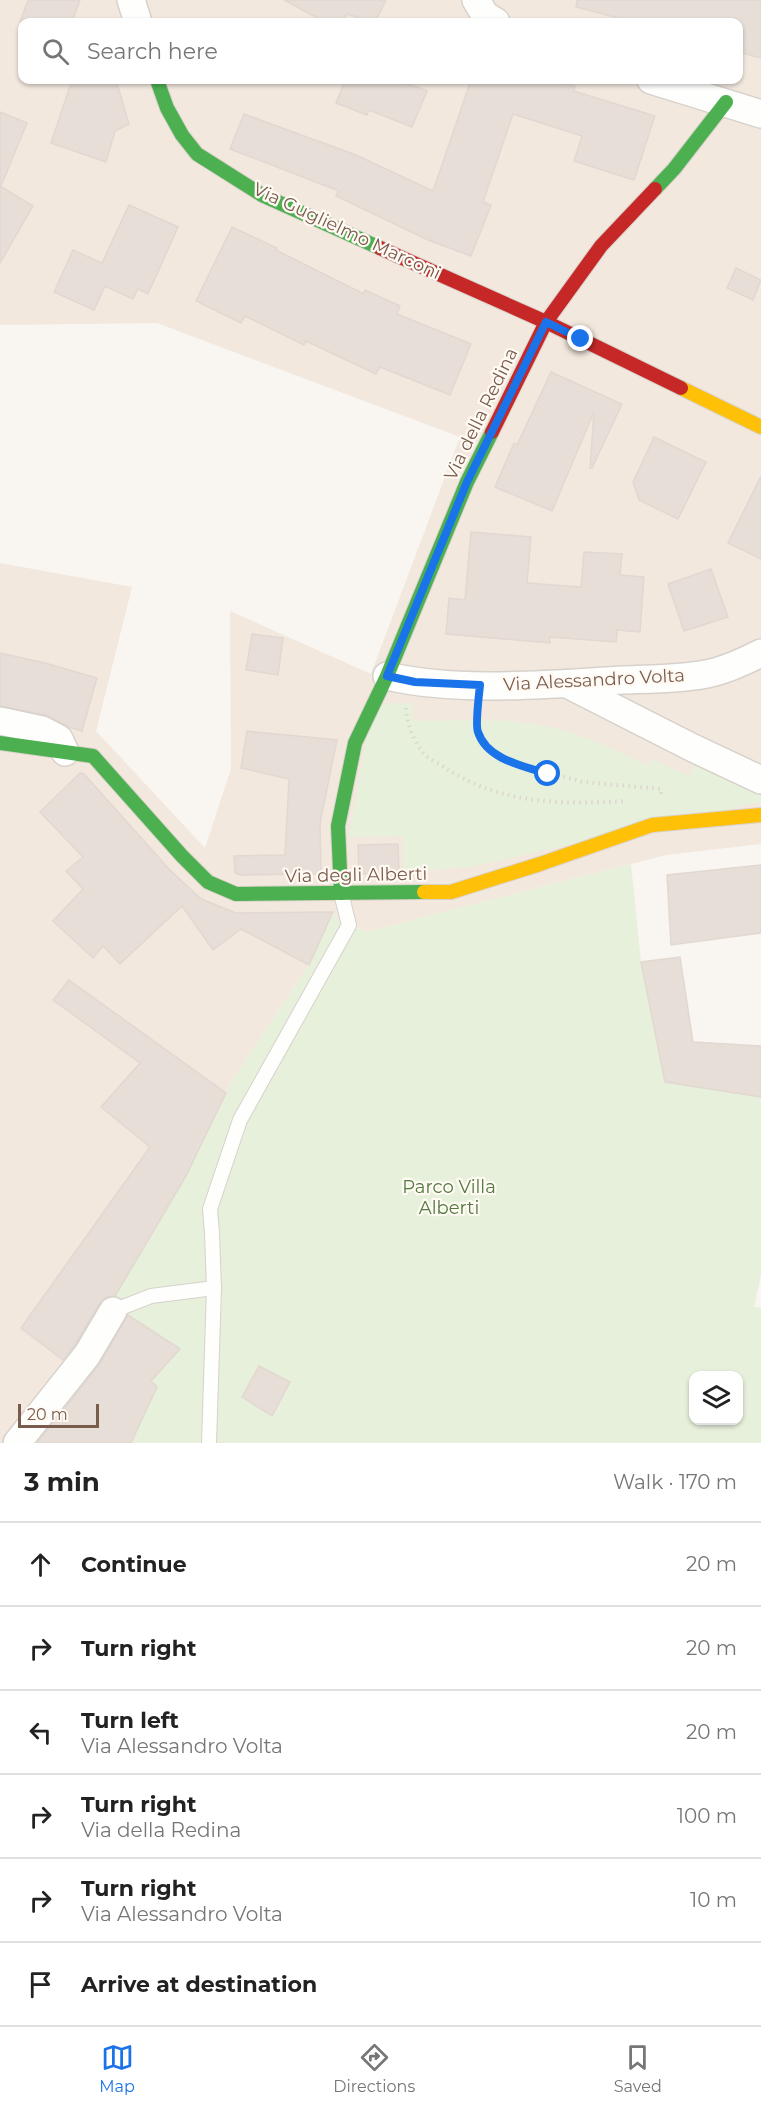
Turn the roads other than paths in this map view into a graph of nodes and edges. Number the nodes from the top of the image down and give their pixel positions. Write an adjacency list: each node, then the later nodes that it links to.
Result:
1 (131, 0): 3 (street)
2 (476, 0): 4 (street)
3 (137, 18)
4 (490, 18)
5 (158, 84): 9 (street, Via Guglielmo Marconi)
6 (665, 84): 7 (street)
7 (726, 102): 8 (street); 9 (street, Via della Redina)
8 (761, 114)
9 (546, 322): 10 (street); 12 (street, Via della Redina)
10 (761, 428)
11 (761, 652): 13 (street, Via Alessandro Volta)
12 (387, 676): 13 (street, Via Alessandro Volta); 19 (street, Via della Redina)
13 (566, 683): 17 (street)
14 (0, 721): 16 (street)
15 (0, 742): 16 (street, Via degli Alberti)
16 (65, 752): 19 (street, Via degli Alberti)
17 (761, 780)
18 (761, 815): 19 (street, Via degli Alberti)
19 (341, 893): 20 (lane)
20 (214, 1288): 21 (lane); 23 (lane)
21 (113, 1311): 22 (street)
22 (17, 1443)
23 (209, 1443)

